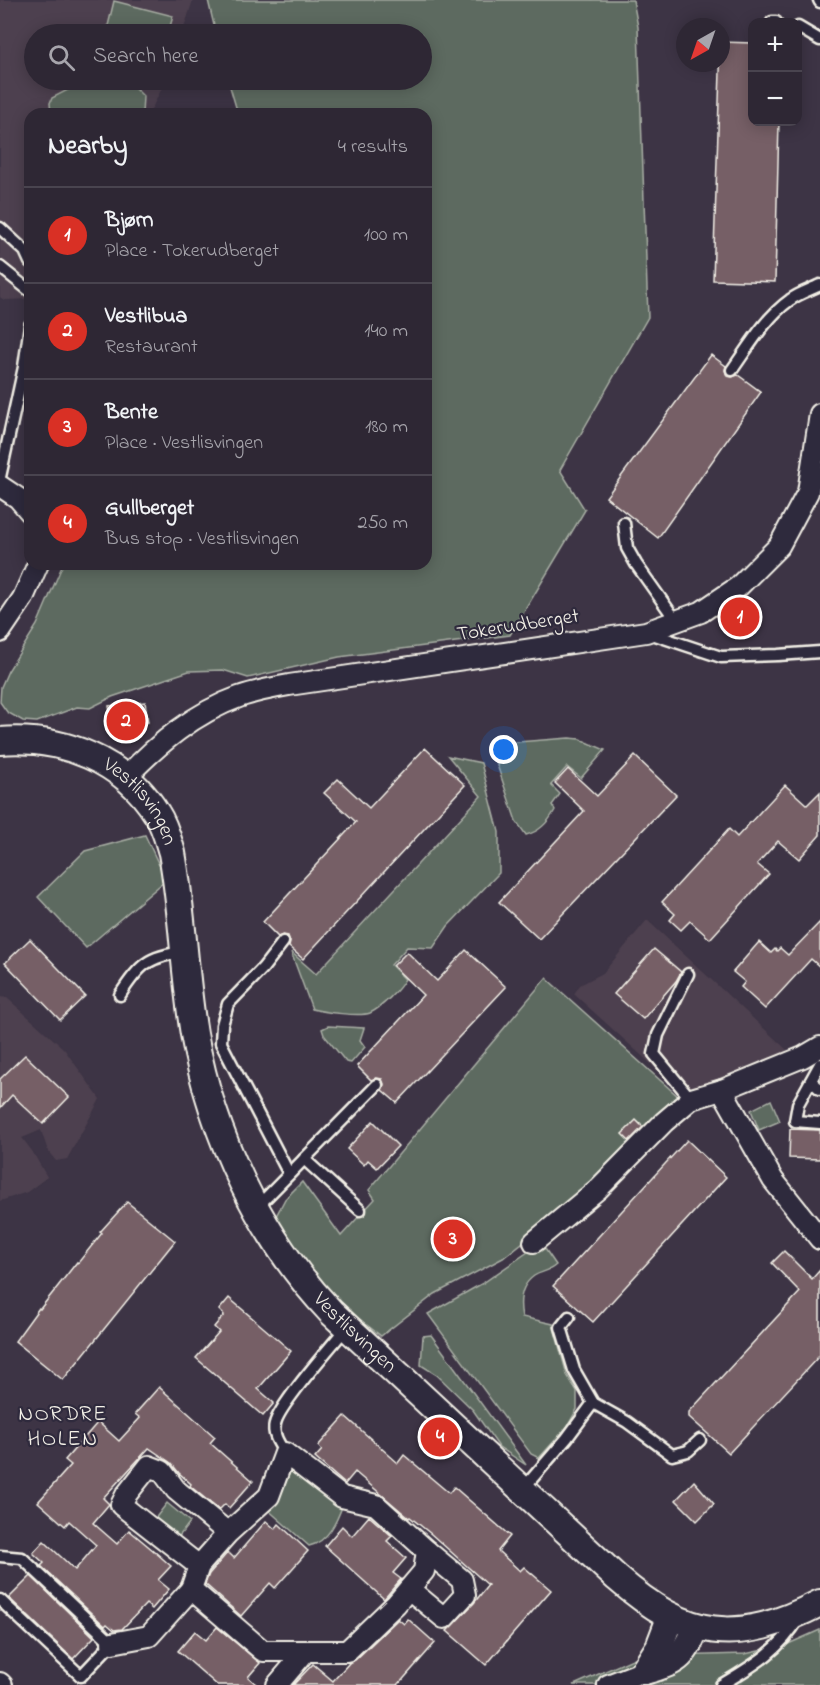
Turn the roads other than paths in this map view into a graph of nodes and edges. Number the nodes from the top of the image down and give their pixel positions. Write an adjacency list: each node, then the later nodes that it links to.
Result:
1 (802, 29): 2 (lane)
2 (820, 40)
3 (0, 228): 4 (lane)
4 (24, 250)
5 (0, 267): 7 (lane)
6 (820, 285): 9 (lane)
7 (24, 286)
8 (24, 367): 11 (lane)
9 (732, 370)
10 (820, 416): 15 (street, Tokerudberget)
11 (1, 474): 12 (street)
12 (24, 505)
13 (624, 523): 15 (lane)
14 (35, 570): 16 (street)
15 (677, 622): 17 (street, Tokerudberget)
16 (0, 632)
17 (646, 632): 18 (lane); 20 (street, Tokerudberget)
18 (820, 652)
19 (0, 741): 20 (street, Vestlisvingen)
20 (126, 777): 22 (street, Vestlisvingen)
21 (283, 942): 34 (lane)
22 (184, 952): 24 (lane); 35 (street, Vestlisvingen)
23 (688, 974): 31 (lane)
24 (120, 995)
25 (820, 1047): 30 (street)
26 (820, 1064): 27 (lane)
27 (811, 1081): 29 (lane); 32 (lane)
28 (377, 1085): 33 (lane)
29 (820, 1089)
30 (722, 1090): 31 (street); 37 (street)
31 (692, 1099): 38 (street)
32 (820, 1123)
33 (304, 1159): 34 (lane); 36 (lane)
34 (289, 1174): 35 (lane)
35 (257, 1208): 40 (street, Vestlisvingen)
36 (360, 1210)
37 (820, 1239)
38 (534, 1242)
39 (569, 1317): 41 (lane)
40 (347, 1327): 43 (lane); 44 (street, Vestlisvingen)
41 (593, 1403): 42 (lane); 44 (lane)
42 (700, 1440)
43 (285, 1454): 45 (street); 46 (street)
44 (523, 1489): 53 (street, Vestlisvingen)
45 (228, 1533): 48 (street); 48 (street)
46 (427, 1551): 50 (street); 50 (street)
47 (0, 1556): 55 (lane)
48 (199, 1566): 49 (street)
49 (191, 1589): 55 (street); 56 (street)
50 (409, 1589): 56 (street)
51 (0, 1600): 55 (lane)
52 (812, 1608): 54 (street, Vestlisvingen); 60 (lane)
53 (670, 1618): 54 (street, Vestlisvingen); 57 (street)
54 (696, 1627): 57 (street)
55 (112, 1644)
56 (305, 1652): 58 (street)
57 (644, 1671): 59 (street)
58 (277, 1685)
59 (608, 1685)
60 (722, 1685)

